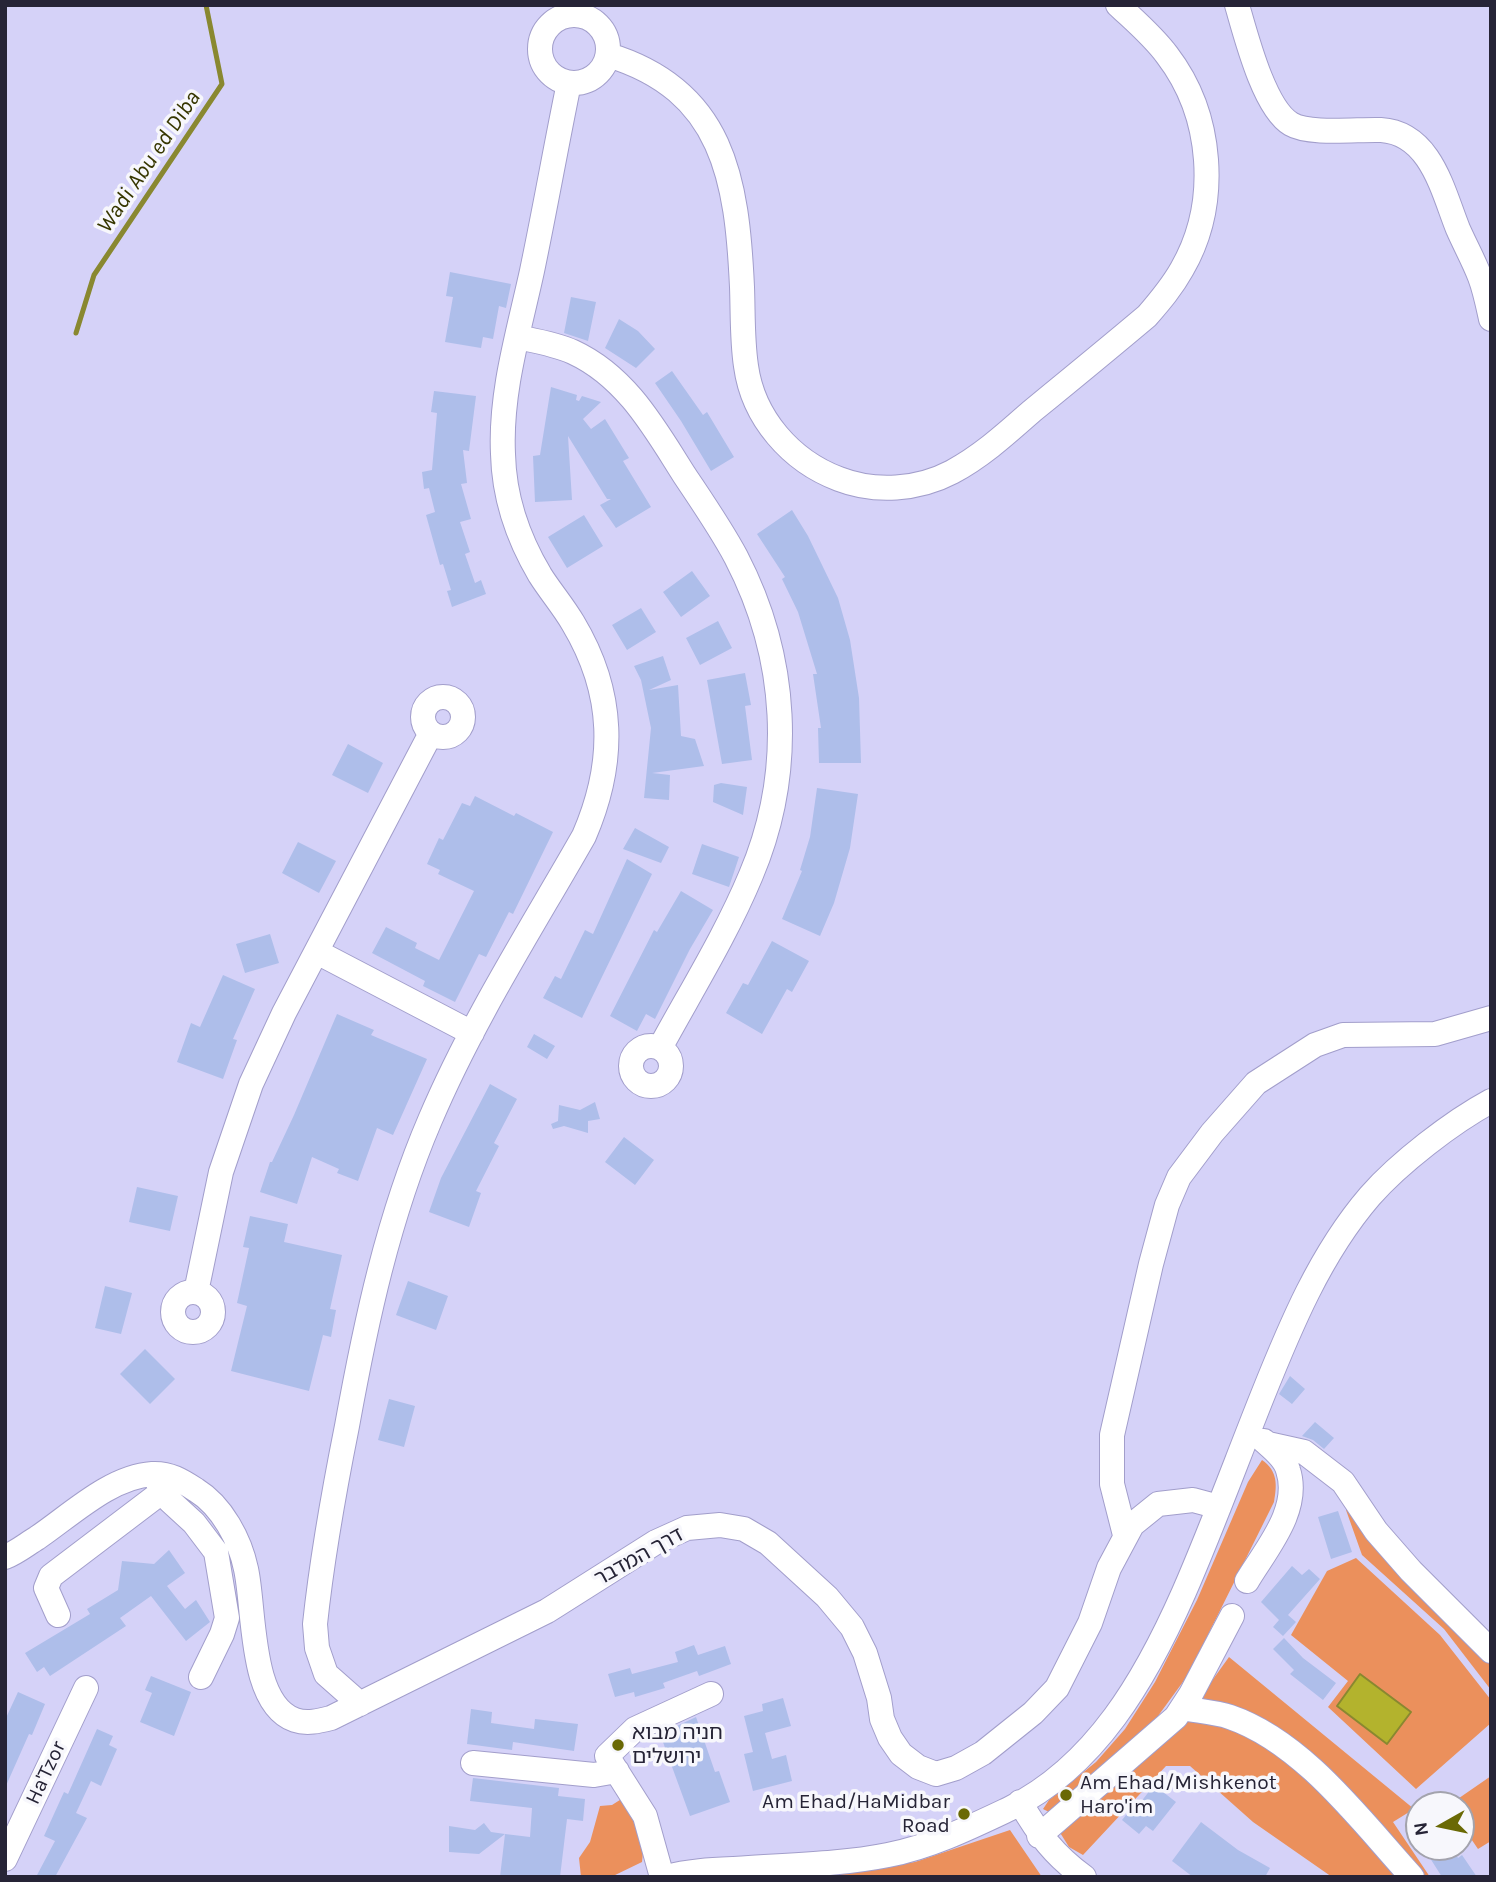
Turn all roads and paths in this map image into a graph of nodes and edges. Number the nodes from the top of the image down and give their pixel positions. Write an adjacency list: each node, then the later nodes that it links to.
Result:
1 (1118, 5): 3 (street)
2 (1237, 5): 5 (street)
3 (608, 55): 4 (street); 4 (street)
4 (569, 83): 6 (street)
5 (1491, 319)
6 (517, 337): 10 (street); 11 (street)
7 (432, 733): 8 (street)
8 (317, 952): 10 (street); 13 (street)
9 (1491, 1018): 17 (street)
10 (472, 1033): 26 (street)
11 (660, 1048)
12 (1491, 1101): 14 (street)
13 (196, 1292)
14 (1259, 1436): 16 (street); 19 (street); 22 (street)
15 (159, 1482): 18 (street); 20 (street); 23 (street); 26 (street, דרך המדבר)
16 (1219, 1507): 17 (street, דרך המדבר); 30 (street)
17 (1125, 1535): 26 (street, דרך המדבר)
18 (5, 1557)
19 (1247, 1581)
20 (58, 1615)
21 (1232, 1616): 27 (street)
22 (1491, 1651)
23 (201, 1677)
24 (86, 1688): 32 (street, Ha'Tzor)
25 (711, 1694): 29 (street)
26 (360, 1704)
27 (1182, 1708): 31 (street); 36 (street)
28 (473, 1763): 29 (street)
29 (612, 1763): 34 (street)
30 (1020, 1802): 31 (street); 33 (street)
31 (1039, 1836): 35 (street)
32 (5, 1858)
33 (721, 1873): 34 (street)
34 (664, 1877)
35 (1084, 1877)
36 (1412, 1877)

